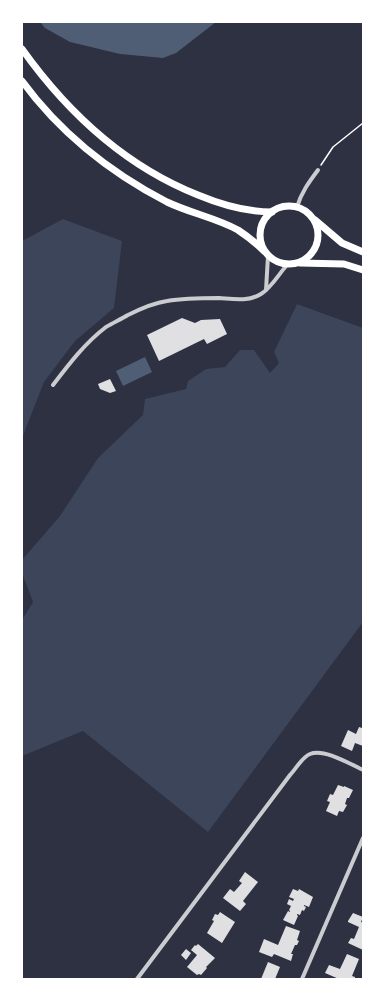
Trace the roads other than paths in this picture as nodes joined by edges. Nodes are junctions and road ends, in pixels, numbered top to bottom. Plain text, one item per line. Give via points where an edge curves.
1 (22, 49) edge
2 (22, 81) edge
3 (318, 170) road end
4 (298, 207) junction
5 (272, 212) junction
6 (314, 219) junction
7 (363, 252) edge
8 (266, 253) junction
9 (300, 263) junction
10 (287, 265) junction
11 (363, 270) edge
12 (266, 290) junction
13 (53, 385) dead end
14 (363, 770) edge
15 (363, 838) edge
16 (137, 979) edge
17 (302, 979) edge

1 - 5 main road via 66,104 120,152 173,184 211,200 242,210
2 - 8 main road via 45,111 100,160 168,202 238,230
3 - 4 street via 307,185
4 - 5 main road via 286,206
4 - 6 main road
5 - 8 main road via 266,216 260,230 261,244
6 - 7 main road via 342,242
6 - 9 main road via 318,231 318,244 311,255
8 - 10 main road via 274,261
8 - 12 street
9 - 10 main road
9 - 11 main road via 344,264
10 - 12 street
12 - 13 street via 242,300 193,298 143,307 108,326 94,338
14 - 16 street via 329,754 309,754 290,775
15 - 17 street

